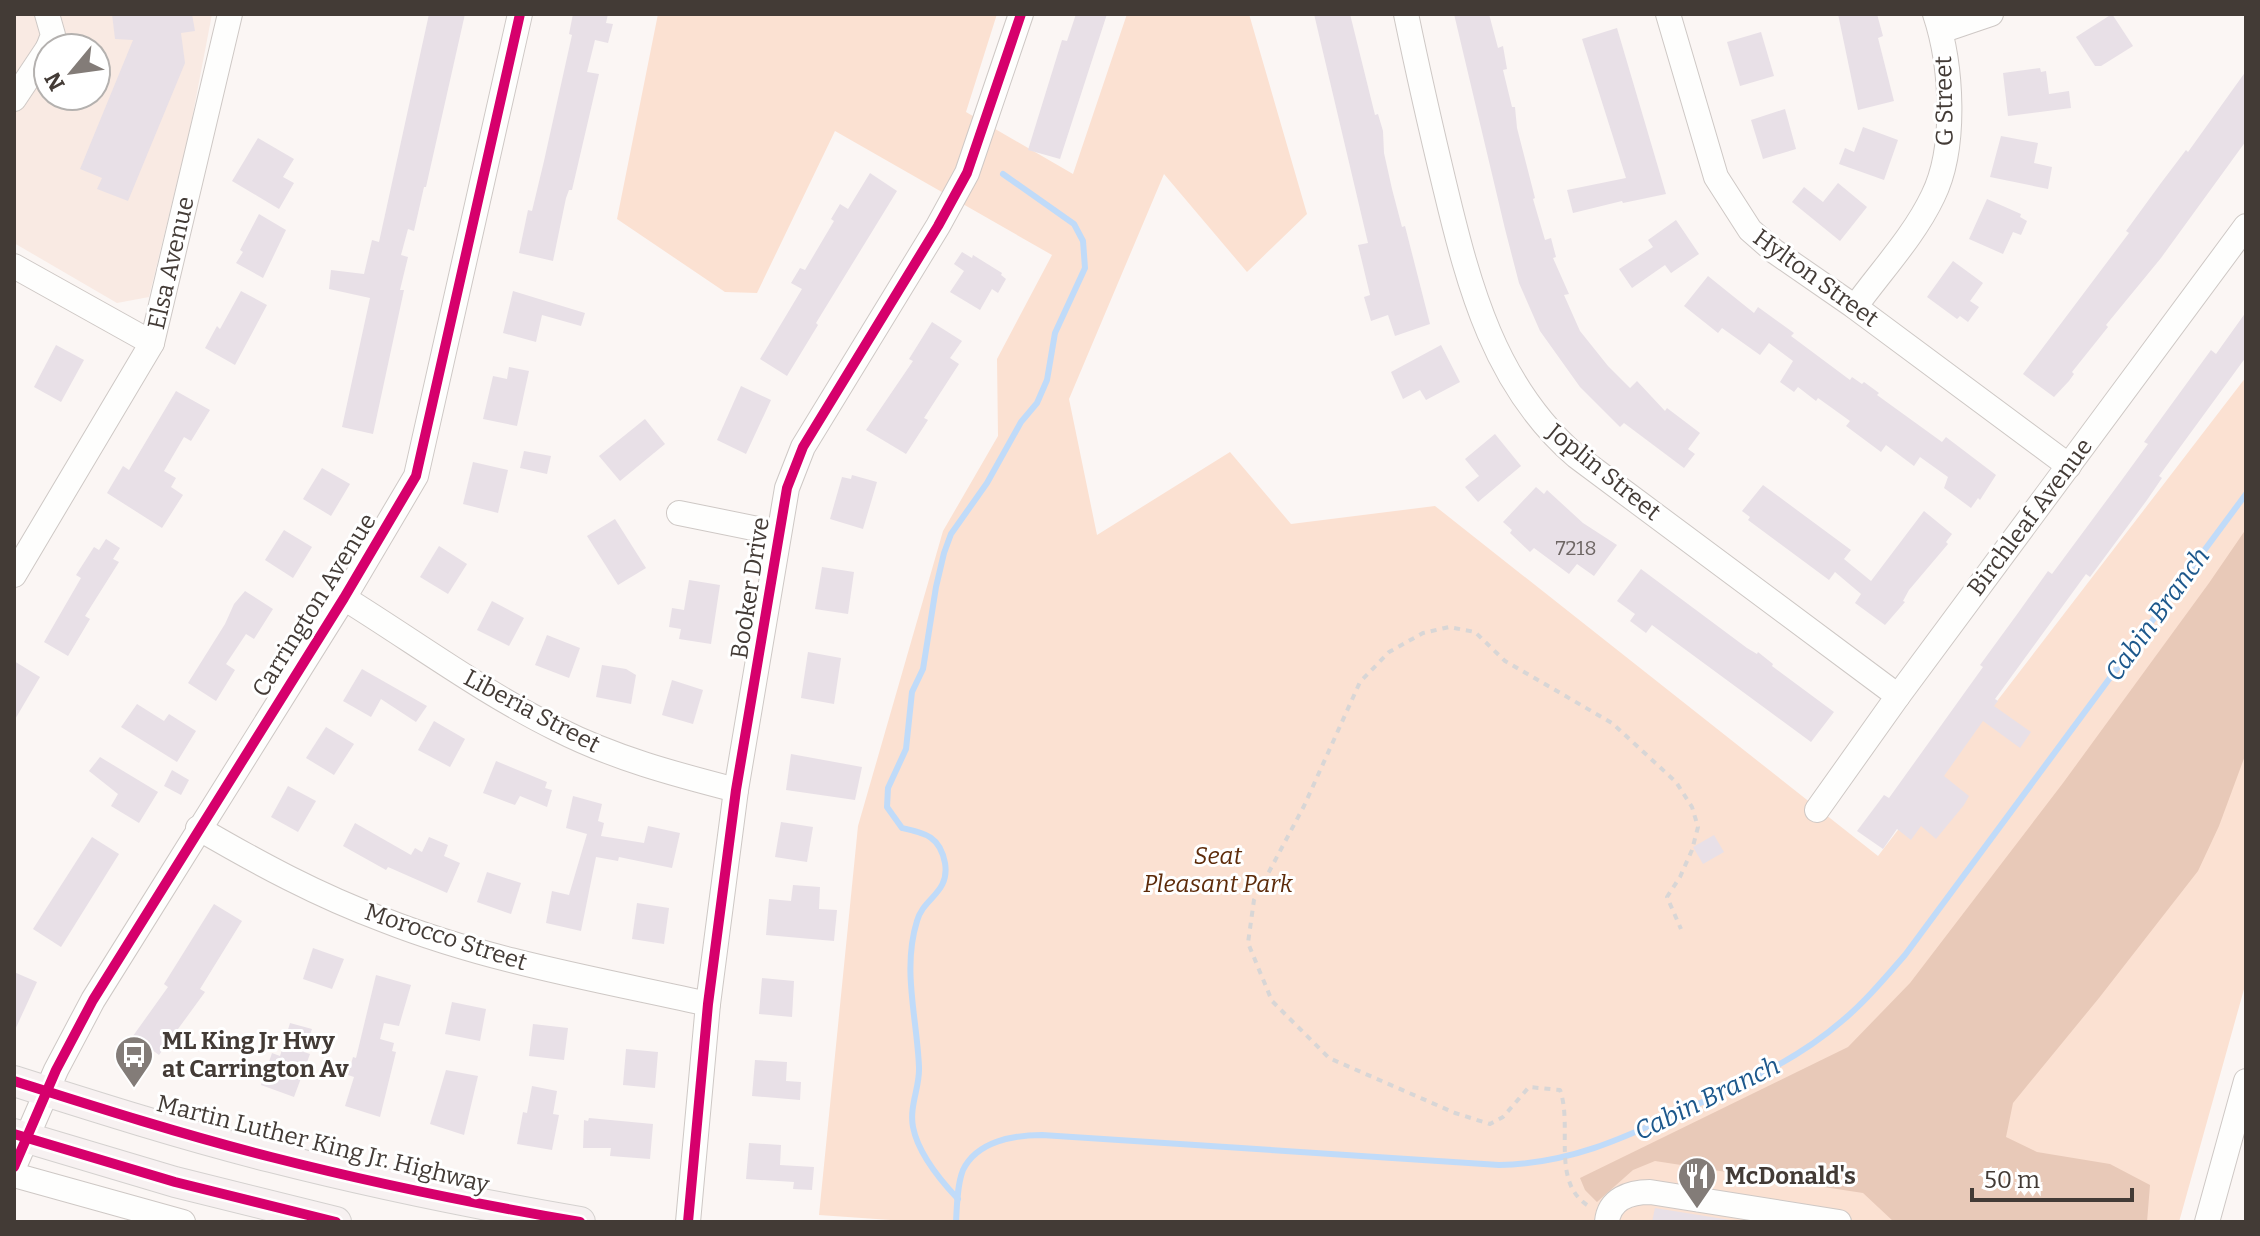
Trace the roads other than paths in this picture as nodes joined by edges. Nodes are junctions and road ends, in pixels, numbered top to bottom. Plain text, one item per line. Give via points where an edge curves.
1 (230, 14) edge
2 (520, 14) edge
3 (1021, 14) edge
4 (1406, 14) edge
5 (1668, 14) edge
6 (1991, 14) edge
7 (1938, 22) edge
8 (32, 72) edge
9 (14, 99) edge
10 (2246, 226) edge
11 (14, 266) edge
12 (1855, 307) junction
13 (152, 343) junction
14 (2069, 466) junction
15 (679, 513) dead end
16 (778, 533) junction
17 (14, 575) edge
18 (344, 598) junction
19 (1898, 696) junction
20 (736, 790) junction
21 (1817, 810) dead end
22 (198, 828) junction
23 (708, 1004) junction
24 (14, 1081) edge
25 (2246, 1081) edge
26 (47, 1091) junction
27 (20, 1136) edge
28 (14, 1167) edge
29 (14, 1175) edge
30 (183, 1222) edge
31 (336, 1222) edge
32 (580, 1222) edge
33 (688, 1222) edge
34 (1607, 1222) edge
35 (1839, 1222) edge
36 (2207, 1222) edge

1 - 13 street, Elsa Avenue
2 - 18 street, Carrington Avenue via 416,476
3 - 16 street, Booker Drive via 967,173 803,447
4 - 19 street, Joplin Street via 1476,302 1507,372 1534,413 1576,456
5 - 12 street, Hylton Street via 1716,177 1734,209 1757,238
6 - 7 street
7 - 12 street, G Street via 1949,101 1940,178 1927,208
8 - 9 street
10 - 14 street, Birchleaf Avenue
11 - 13 street
12 - 14 street, Hylton Street
13 - 17 street, Elsa Avenue
14 - 19 street, Birchleaf Avenue
15 - 16 street, Booker Drive
16 - 20 street, Booker Drive
18 - 20 street, Liberia Street via 476,685 557,730 625,759
18 - 22 street, Carrington Avenue
19 - 21 street, Birchleaf Avenue
20 - 23 street, Booker Drive
22 - 23 street, Morocco Street via 306,887 385,921 514,961
22 - 26 street, Carrington Avenue via 93,1000
23 - 33 street, Booker Drive
24 - 26 main road, Martin Luther King Jr. Highway
25 - 36 street
26 - 27 street, Carrington Avenue
26 - 32 main road, Martin Luther King Jr. Highway via 270,1157
27 - 28 street, Carrington Avenue
27 - 31 main road
29 - 30 street
34 - 35 street via 1619,1200 1633,1192 1650,1192

